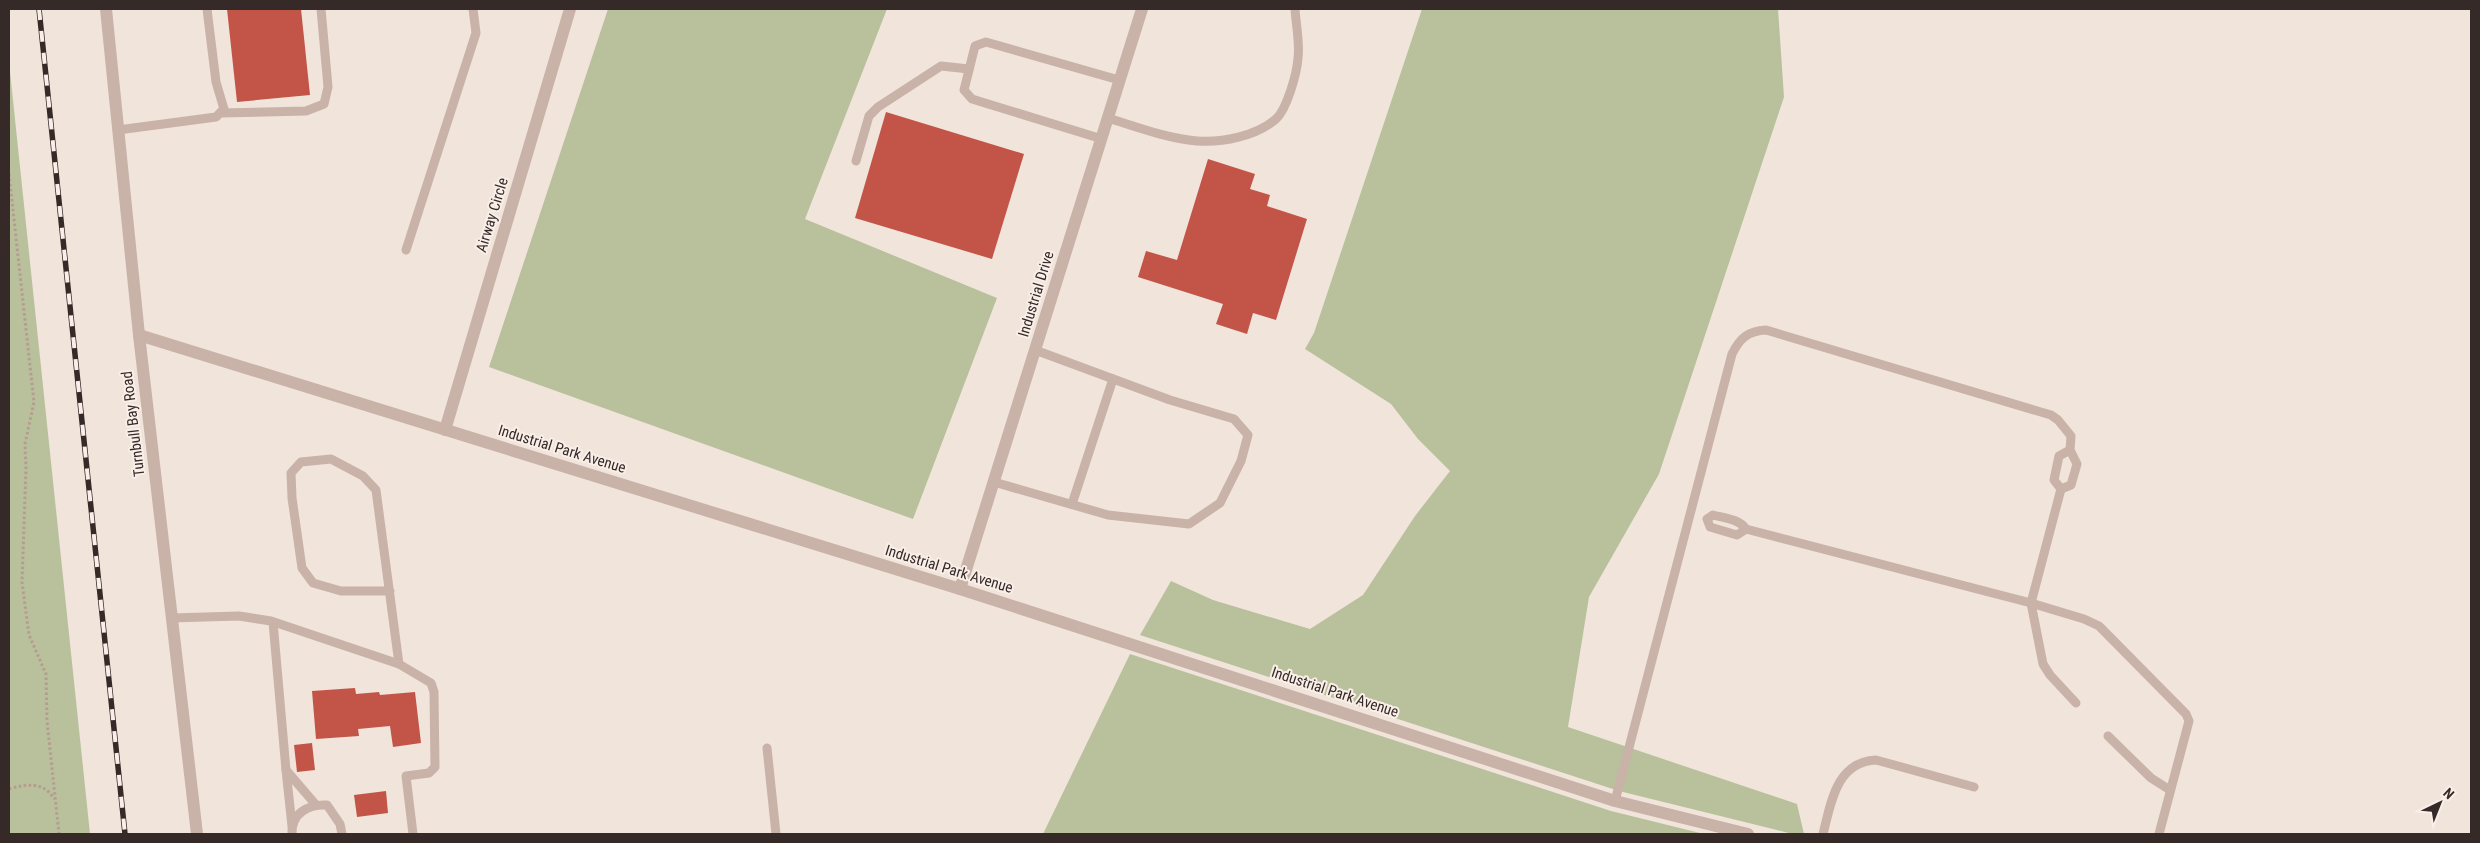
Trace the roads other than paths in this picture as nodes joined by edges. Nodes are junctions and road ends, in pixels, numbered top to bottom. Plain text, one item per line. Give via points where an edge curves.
1 (106, 9) edge
2 (206, 9) edge
3 (321, 9) edge
4 (472, 9) edge
5 (570, 9) edge
6 (1142, 9) edge
7 (1295, 9) edge
8 (969, 69) junction
9 (1119, 80) junction
10 (220, 114) junction
11 (1108, 118) junction
12 (118, 130) junction
13 (1102, 139) junction
14 (856, 161) dead end
15 (406, 250) dead end
16 (139, 335) junction
17 (1035, 350) junction
18 (1113, 379) junction
19 (445, 430) junction
20 (2070, 450) junction
21 (994, 482) junction
22 (2061, 489) junction
23 (1072, 504) junction
24 (1690, 515) junction
25 (960, 589) junction
26 (390, 591) junction
27 (2031, 602) junction
28 (172, 618) junction
29 (273, 622) junction
30 (399, 664) junction
31 (2076, 703) dead end
32 (2108, 736) dead end
33 (767, 748) dead end
34 (286, 770) junction
35 (1974, 787) dead end
36 (2170, 790) junction
37 (1615, 801) junction
38 (316, 804) junction
39 (292, 830) edge
40 (197, 834) edge
41 (342, 834) edge
42 (413, 834) edge
43 (776, 834) edge
44 (1748, 834) edge
45 (1823, 834) edge
46 (2159, 834) edge

1 - 12 street, Turnbull Bay Road
2 - 10 lane via 216,82 224,110
3 - 10 lane via 328,87 324,104 306,111
4 - 15 lane via 476,33
5 - 19 street, Airway Circle
6 - 9 street, Industrial Drive
7 - 11 lane via 1299,57 1294,81 1278,118 1258,131 1231,138 1197,141
8 - 9 lane via 975,46 986,42
8 - 13 lane via 964,90 972,99
8 - 14 lane via 942,66 878,107 869,116
9 - 11 street, Industrial Drive
10 - 12 lane
11 - 13 street, Industrial Drive
12 - 16 street, Turnbull Bay Road
13 - 17 street, Industrial Drive
16 - 19 street, Industrial Park Avenue
16 - 28 street, Turnbull Bay Road
17 - 18 lane
17 - 21 street, Industrial Drive
18 - 23 lane
18 - 23 lane via 1234,419 1248,435 1241,461 1220,503 1189,524 1108,515
19 - 25 street, Industrial Park Avenue
20 - 22 lane via 2060,456 2054,480
20 - 22 lane via 2077,464 2071,486
20 - 24 lane via 2071,436 2051,414 1766,330 1754,330 1744,336 1732,354
21 - 23 lane
21 - 25 street, Industrial Drive
22 - 27 lane
24 - 27 lane via 1707,519 1713,515 1741,522 1746,529
24 - 37 lane
25 - 37 street, Industrial Park Avenue
26 - 26 lane via 376,490 363,476 331,459 302,462 291,472 302,568 313,583 341,591
26 - 30 lane
27 - 31 lane via 2043,664
27 - 36 lane via 2093,622 2186,714 2189,721
28 - 29 lane via 239,616
28 - 40 street, Turnbull Bay Road
29 - 30 lane
29 - 34 lane
30 - 42 lane via 431,683 434,692 435,767 429,773 406,776
32 - 36 lane via 2151,778
33 - 43 lane
34 - 38 lane
34 - 39 lane
35 - 45 lane via 1876,760 1865,761 1847,772 1834,790
36 - 46 lane
37 - 44 street, Industrial Park Avenue
38 - 39 lane via 302,810
38 - 41 lane via 327,805 340,824

